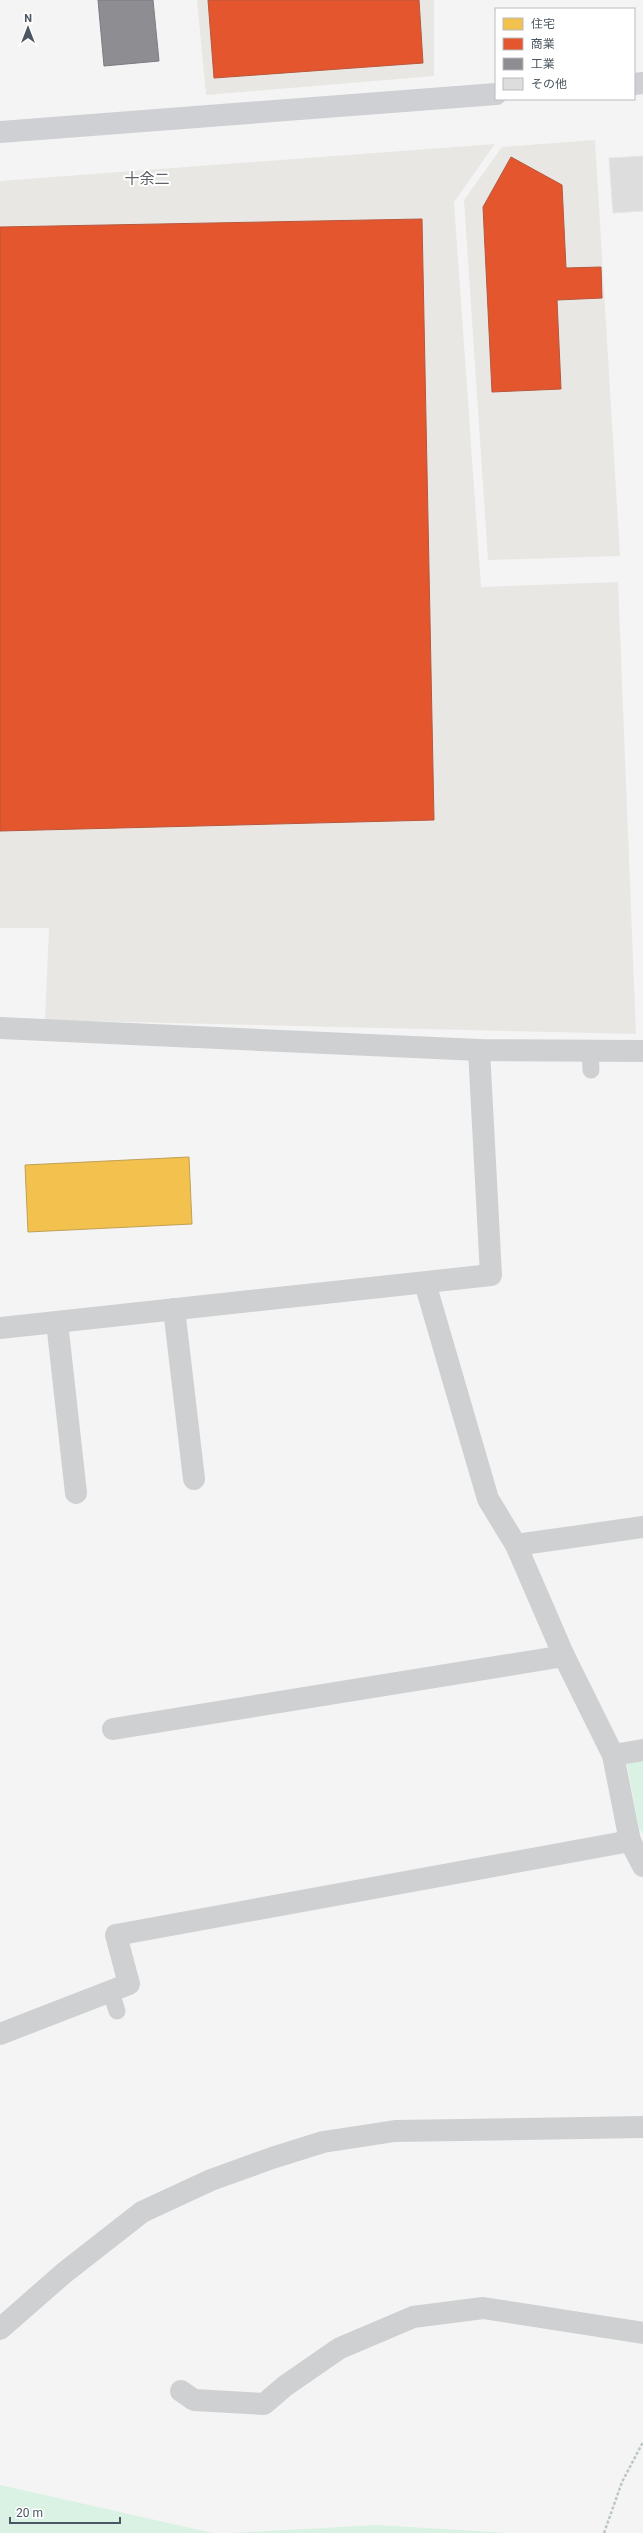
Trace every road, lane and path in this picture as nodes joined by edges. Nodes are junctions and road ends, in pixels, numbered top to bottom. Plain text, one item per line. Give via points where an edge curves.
1 (495, 94) edge
2 (0, 132) edge
3 (0, 1028) edge
4 (479, 1050) junction
5 (643, 1051) edge
6 (425, 1282) junction
7 (174, 1309) junction
8 (57, 1322) junction
9 (0, 1328) edge
10 (194, 1479) dead end
11 (76, 1493) dead end
12 (643, 1527) edge
13 (516, 1545) junction
14 (564, 1656) junction
15 (113, 1729) dead end
16 (643, 1750) edge
17 (613, 1755) junction
18 (630, 1841) junction
19 (643, 1866) edge
20 (0, 2034) edge
21 (643, 2127) edge
22 (0, 2329) edge
23 (643, 2333) edge
24 (181, 2391) dead end
25 (643, 2442) edge
26 (604, 2533) edge

1 - 2 street
3 - 4 street
4 - 5 street via 590,1061
4 - 6 street via 491,1275
6 - 7 street
6 - 13 street via 488,1499
7 - 8 street
7 - 10 street
8 - 9 street
8 - 11 street
12 - 13 street
13 - 14 street
14 - 15 street
14 - 17 street
16 - 17 street
17 - 18 street
18 - 19 street
18 - 20 street via 116,1935 130,1984 114,2001
21 - 22 street via 395,2131 323,2142 294,2151 211,2180 142,2212 64,2273
23 - 24 street via 483,2308 412,2317 340,2348 264,2404 194,2400
25 - 26 path via 622,2482

